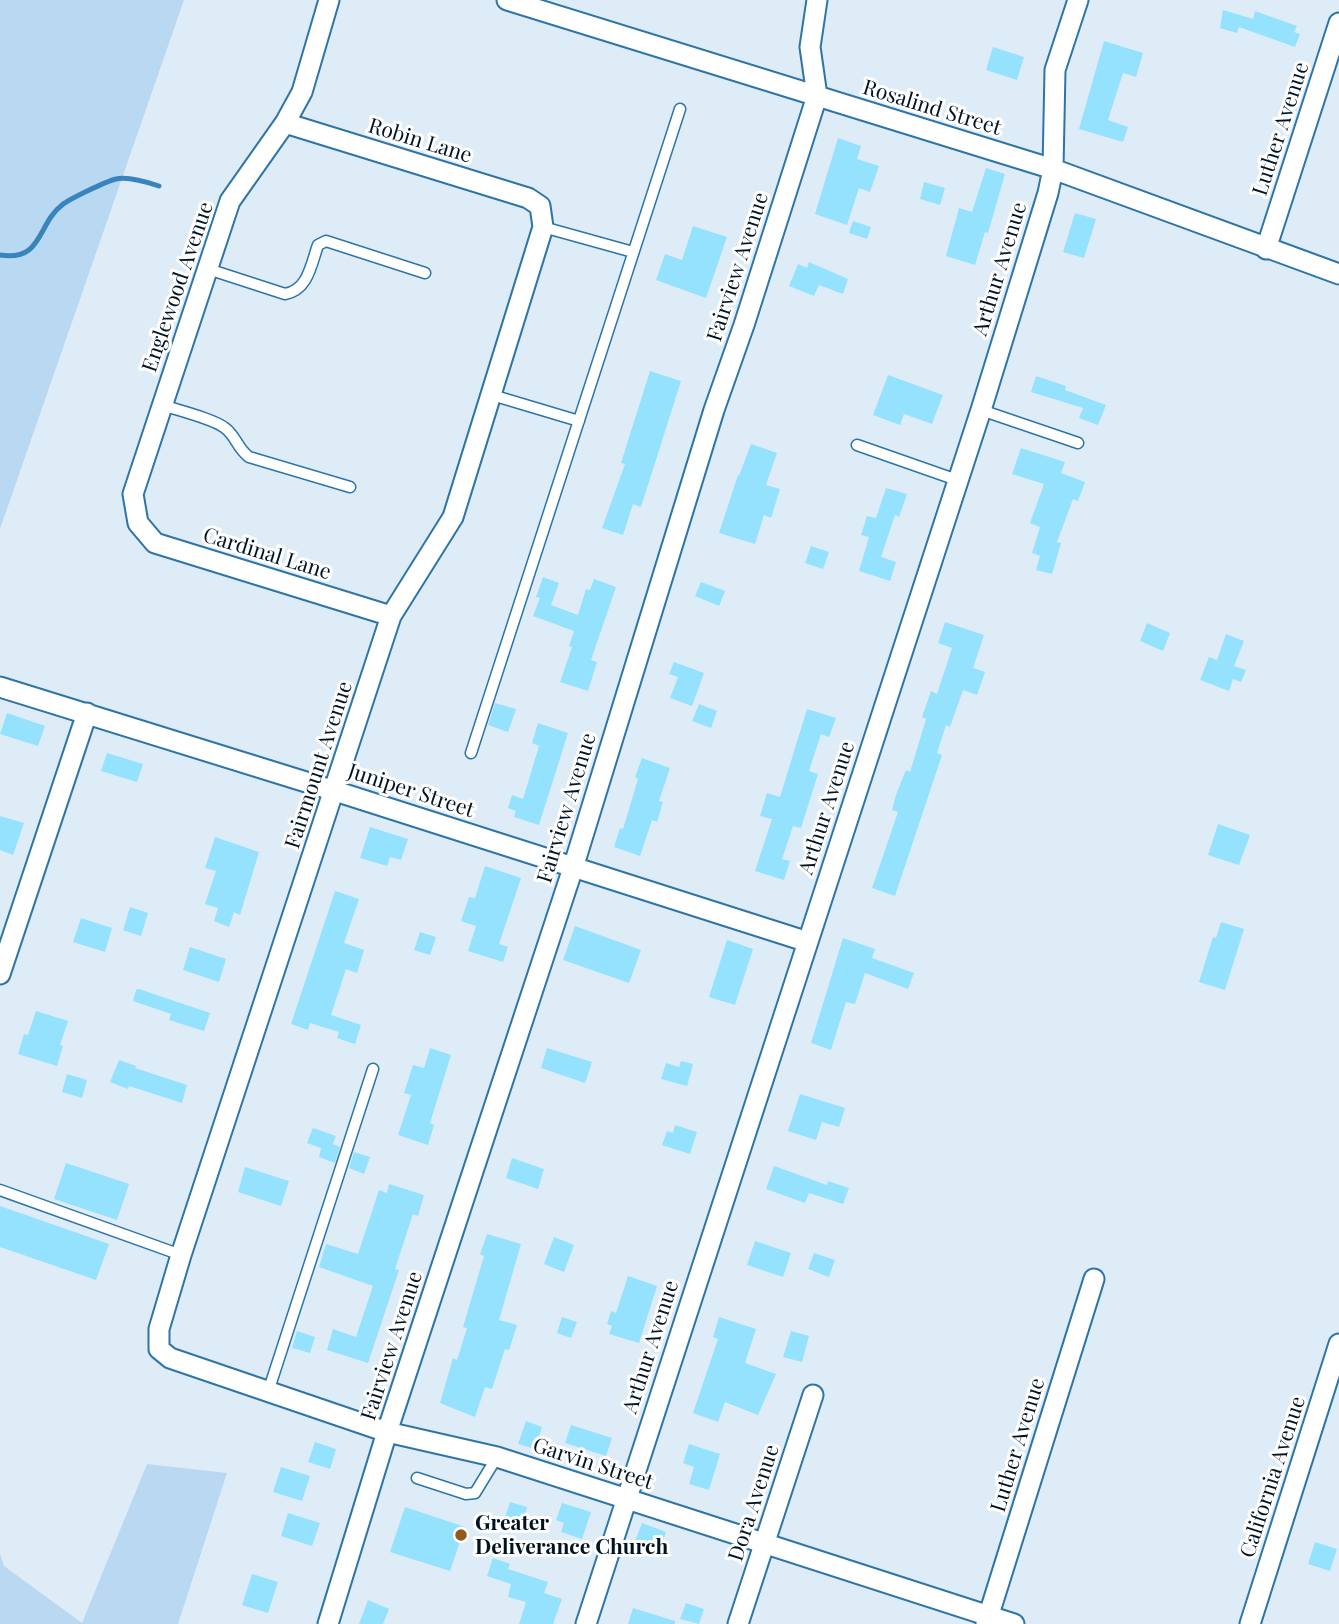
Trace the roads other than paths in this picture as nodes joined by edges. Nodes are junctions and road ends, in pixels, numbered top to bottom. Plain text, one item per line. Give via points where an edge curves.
1 (329, 0) edge
2 (507, 0) edge
3 (817, 0) edge
4 (1078, 0) edge
5 (1339, 23) edge
6 (817, 96) junction
7 (680, 109) dead end
8 (285, 122) junction
9 (1053, 169) junction
10 (540, 206) joint
11 (543, 227) junction
12 (1266, 249) junction
13 (634, 252) junction
14 (208, 269) junction
15 (425, 273) dead end
16 (1339, 274) edge
17 (492, 395) junction
18 (162, 405) junction
19 (981, 410) junction
20 (579, 421) junction
21 (1078, 443) dead end
22 (856, 445) dead end
23 (957, 480) junction
24 (350, 487) dead end
25 (138, 523) joint
26 (391, 616) junction
27 (0, 687) edge
28 (88, 713) junction
29 (471, 753) dead end
30 (335, 791) junction
31 (573, 868) junction
32 (807, 942) junction
33 (0, 974) edge
34 (373, 1069) dead end
35 (0, 1190) edge
36 (181, 1255) junction
37 (1094, 1279) dead end
38 (1339, 1344) edge
39 (159, 1349) joint
40 (268, 1392) junction
41 (813, 1395) dead end
42 (387, 1432) junction
43 (497, 1457) junction
44 (417, 1478) dead end
45 (626, 1498) junction
46 (765, 1544) junction
47 (987, 1620) edge
48 (328, 1624) edge
49 (586, 1624) edge
50 (738, 1624) edge
51 (1014, 1624) edge
52 (1250, 1624) edge

1 - 8 street, Englewood Avenue via 302,92
2 - 6 street, Rosalind Street
3 - 6 street, Fairview Avenue via 810,47
4 - 9 street, Arthur Avenue via 1055,70
5 - 12 street, Luther Avenue
6 - 9 street, Rosalind Street
6 - 31 street, Fairview Avenue via 714,410
7 - 13 lane
8 - 10 street, Robin Lane via 528,198
8 - 14 street, Englewood Avenue via 230,201
9 - 12 street, Rosalind Street
9 - 19 street, Arthur Avenue
10 - 11 street, Fairmount Avenue
11 - 13 lane
11 - 17 street, Fairmount Avenue
12 - 16 street, Rosalind Street
13 - 20 lane
14 - 15 lane via 285,294 295,292 303,285 318,245 326,241
14 - 18 street, Englewood Avenue
17 - 20 lane
17 - 26 street, Fairmount Avenue via 453,517
18 - 24 lane via 224,426 249,457
18 - 25 street, Englewood Avenue via 133,494
19 - 21 lane
19 - 23 street, Arthur Avenue
20 - 29 lane
22 - 23 lane
23 - 32 street, Arthur Avenue
25 - 26 street, Cardinal Lane via 156,543
26 - 30 street, Fairmount Avenue
27 - 28 street, Juniper Street
28 - 30 street, Juniper Street
28 - 33 street
30 - 31 street, Juniper Street
30 - 36 street, Fairmount Avenue
31 - 32 street, Juniper Street
31 - 42 street, Fairview Avenue
32 - 45 street, Arthur Avenue
34 - 40 lane
35 - 36 lane
36 - 39 street, Fairmount Avenue via 159,1329
37 - 47 street, Luther Avenue
38 - 52 street, California Avenue
39 - 40 street, Garvin Street via 170,1358
40 - 42 street, Garvin Street
41 - 46 street, Dora Avenue
42 - 43 street, Garvin Street
42 - 48 street, Fairview Avenue
43 - 44 lane via 475,1493
43 - 45 street, Garvin Street
45 - 46 street, Garvin Street
45 - 49 street, Arthur Avenue
46 - 47 street, Garvin Street
46 - 50 street, Dora Avenue
47 - 51 street, Garvin Street

